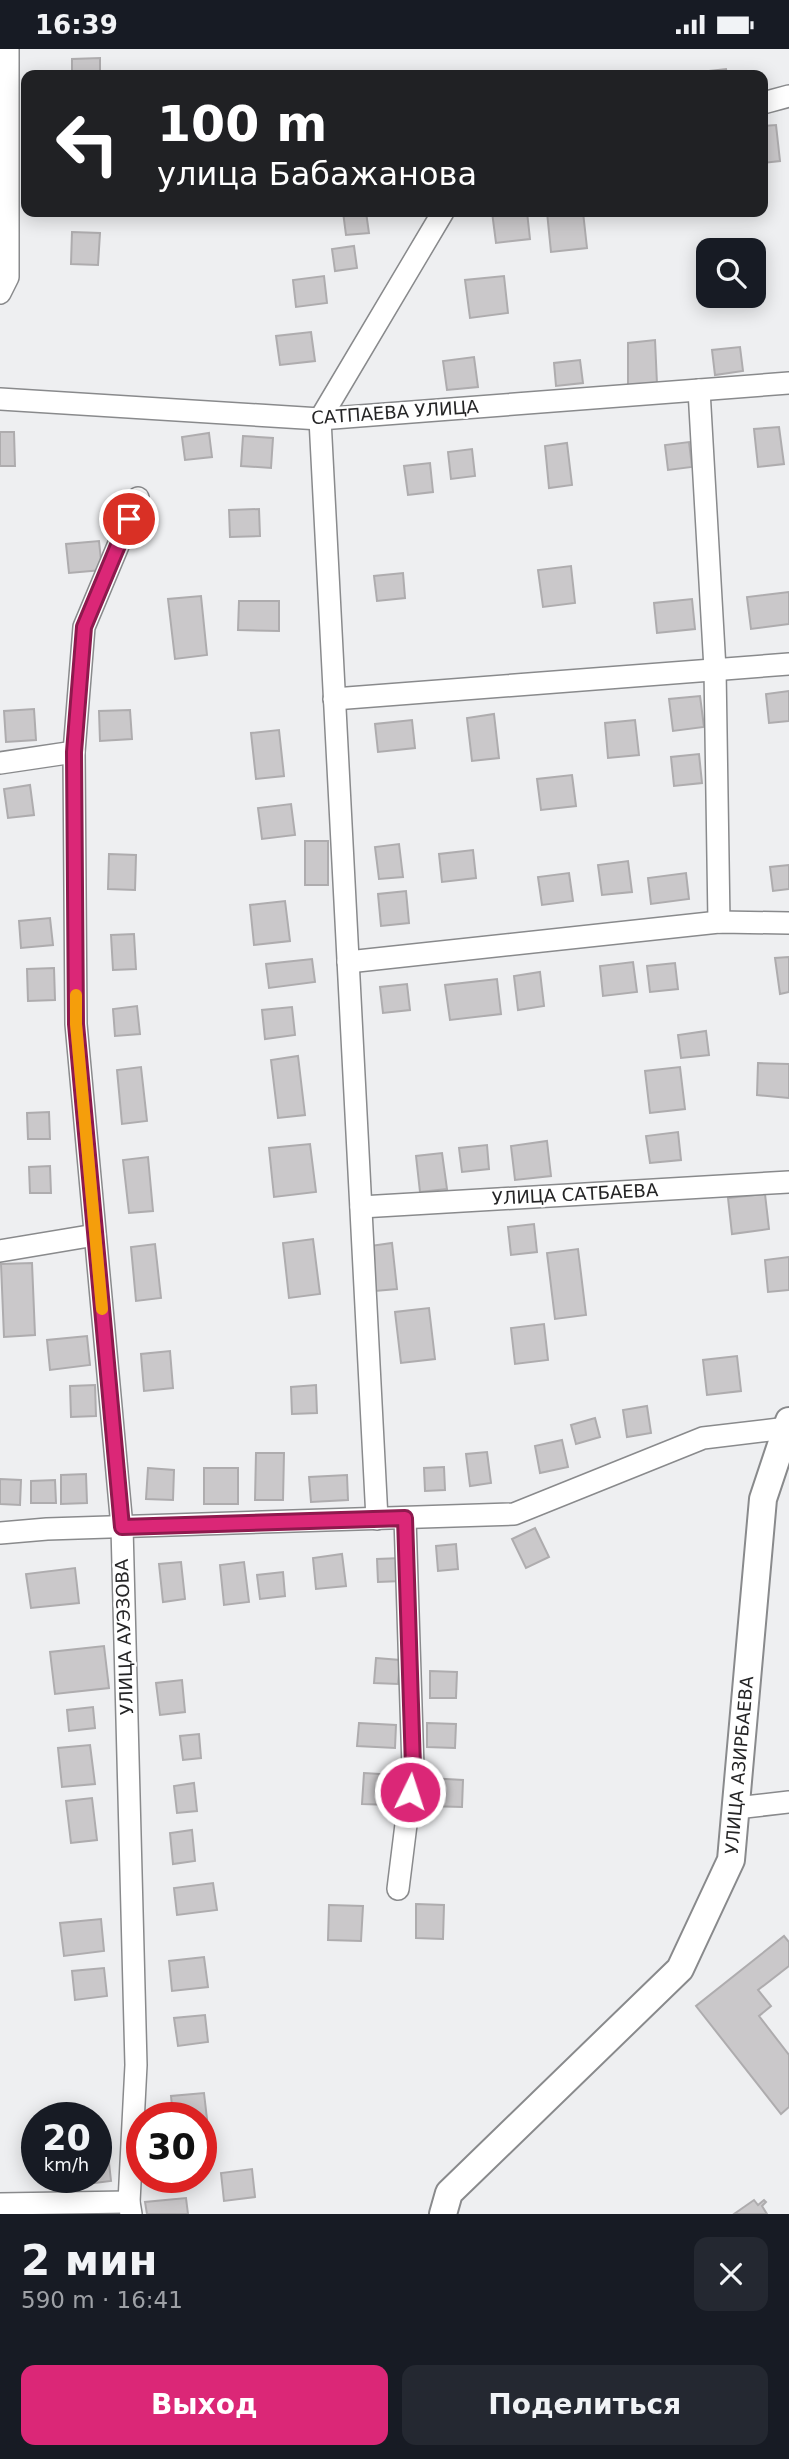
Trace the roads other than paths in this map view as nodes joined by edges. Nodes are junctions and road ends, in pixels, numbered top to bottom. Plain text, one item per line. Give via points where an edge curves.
1 (8, 49) edge
2 (789, 96) edge
3 (768, 102) edge
4 (440, 217) edge
5 (0, 293) edge
6 (789, 383) edge
7 (699, 390) junction
8 (0, 399) edge
9 (320, 419) junction
10 (138, 498) dead end
11 (789, 664) edge
12 (715, 669) junction
13 (334, 699) junction
14 (74, 752) junction
15 (0, 763) edge
16 (719, 922) junction
17 (789, 923) edge
18 (348, 962) junction
19 (789, 1182) edge
20 (361, 1207) junction
21 (95, 1235) junction
22 (0, 1251) edge
23 (788, 1424) edge
24 (377, 1518) junction
25 (405, 1518) junction
26 (122, 1527) junction
27 (0, 1532) edge
28 (789, 1802) edge
29 (736, 1808) junction
30 (398, 1889) dead end
31 (0, 2204) edge
32 (130, 2208) edge
33 (443, 2214) edge

1 - 5 street via 8,277
2 - 3 street
4 - 9 street
6 - 7 street, САТПАЕВА УЛИЦА
7 - 9 street, САТПАЕВА УЛИЦА
7 - 12 street
8 - 9 street, САТПАЕВА УЛИЦА
9 - 13 street
10 - 14 street, УЛИЦА АУЭЗОВА via 84,627
11 - 12 street
12 - 13 street
12 - 16 street
13 - 18 street
14 - 15 street
14 - 21 street, УЛИЦА АУЭЗОВА via 76,1024
16 - 17 street
16 - 18 street
18 - 20 street
19 - 20 street, УЛИЦА САТБАЕВА
20 - 24 street
21 - 22 street
21 - 26 street, УЛИЦА АУЭЗОВА
23 - 25 street via 703,1438 514,1514
23 - 29 main road, УЛИЦА АЗИРБАЕВА via 763,1499
24 - 25 street
24 - 26 street
25 - 30 street via 413,1767
26 - 27 street
26 - 32 street, УЛИЦА АУЭЗОВА via 136,2065
28 - 29 street
29 - 33 main road, УЛИЦА АЗИРБАЕВА via 731,1860 680,1969 449,2193
31 - 32 street

